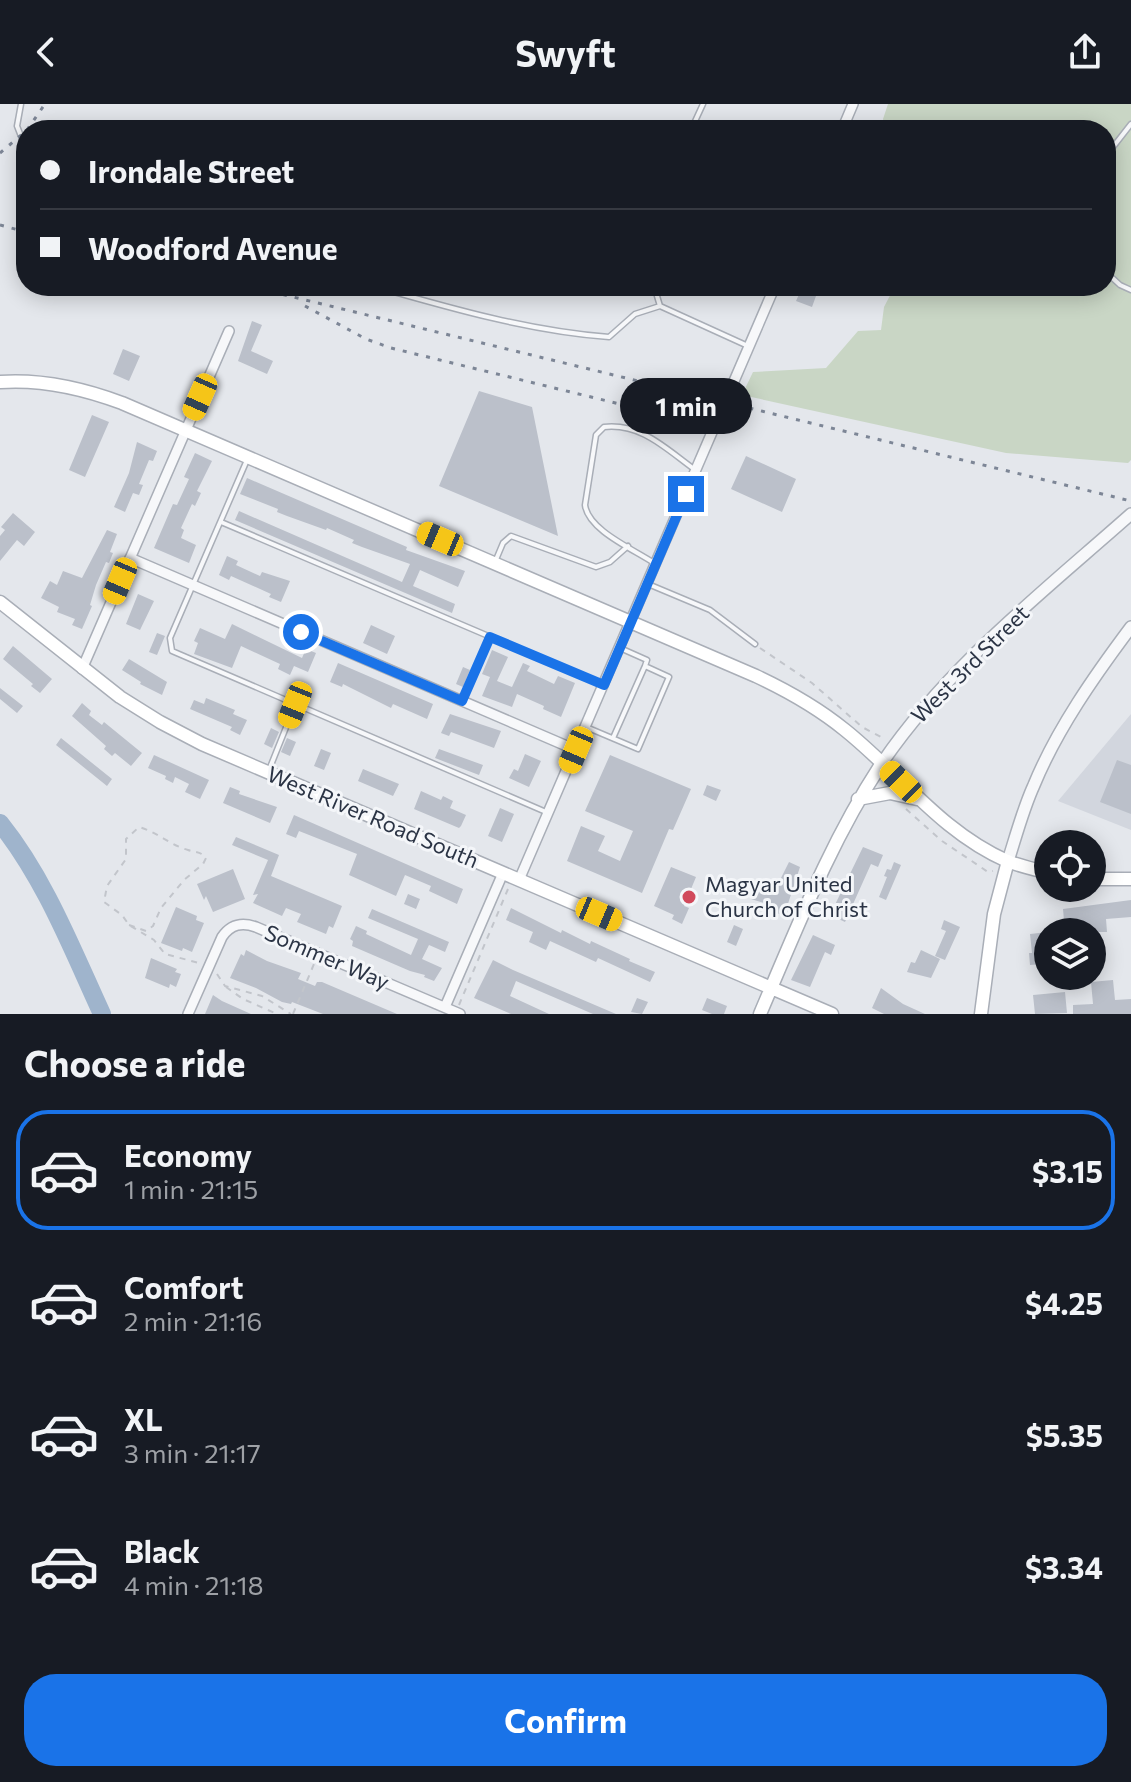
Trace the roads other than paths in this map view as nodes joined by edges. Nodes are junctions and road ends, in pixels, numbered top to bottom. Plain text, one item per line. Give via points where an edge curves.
1 (1131, 124) edge
2 (1116, 143) edge
3 (407, 296) edge
4 (657, 296) edge
5 (770, 296) edge
6 (660, 306) junction
7 (229, 331) dead end
8 (748, 346) junction
9 (0, 382) edge
10 (185, 430) junction
11 (248, 457) junction
12 (696, 471) junction
13 (1131, 514) edge
14 (221, 522) junction
15 (628, 546) junction
16 (130, 558) junction
17 (494, 563) junction
18 (656, 564) junction
19 (648, 584) junction
20 (194, 586) junction
21 (0, 602) edge
22 (631, 622) junction
23 (1131, 627) edge
24 (490, 637) junction
25 (755, 644) road end
26 (620, 648) junction
27 (645, 666) junction
28 (82, 669) junction
29 (604, 685) junction
30 (462, 701) junction
31 (295, 705) junction
32 (586, 727) junction
33 (613, 738) junction
34 (576, 750) junction
35 (882, 763) junction
36 (268, 772) junction
37 (858, 799) junction
38 (920, 800) junction
39 (548, 813) junction
40 (1006, 867) junction
41 (1034, 871) edge
42 (511, 876) junction
43 (1106, 879) edge
44 (1131, 879) edge
45 (771, 988) junction
46 (445, 1007) junction
47 (458, 1013) edge
48 (188, 1014) edge
49 (760, 1014) edge
50 (832, 1014) edge
51 (981, 1014) edge

1 - 2 lane
3 - 6 lane via 570,334 609,337 635,314
4 - 6 lane
5 - 8 street
6 - 8 lane
7 - 10 street
8 - 12 street
9 - 10 main road via 77,388
10 - 11 main road
10 - 16 street
11 - 14 lane
11 - 17 main road
12 - 15 lane via 632,428 600,428 586,514
12 - 18 street
13 - 35 street, West 3rd Street via 945,682
14 - 20 lane
14 - 24 lane
15 - 17 lane via 596,567 511,536
15 - 18 lane
16 - 20 street
16 - 28 street
17 - 22 main road
18 - 19 street
19 - 22 street
19 - 25 lane via 710,610
20 - 30 street
20 - 31 lane via 170,638 172,651
21 - 28 main road, West River Road South
22 - 26 street
22 - 35 main road via 788,691 846,730
23 - 40 street via 1091,684 1034,784
24 - 29 lane
24 - 30 lane
26 - 27 lane via 647,660
26 - 29 street
27 - 33 lane
27 - 33 lane via 669,677 638,749
28 - 36 main road, West River Road South via 160,722
29 - 32 street
30 - 34 street
31 - 36 lane
31 - 39 lane
32 - 33 lane
32 - 34 street
34 - 39 street
35 - 37 main road, West 3rd Street
35 - 38 main road
36 - 42 main road, West River Road South
37 - 38 main road via 890,793
37 - 45 main road, West 3rd Street
38 - 40 main road
39 - 42 street
40 - 41 main road
40 - 51 main road
42 - 45 main road, West River Road South
42 - 46 street
43 - 44 main road
45 - 49 main road, West 3rd Street
45 - 50 main road, West River Road South
46 - 47 street, Sommer Way
46 - 48 street, Sommer Way via 256,927 237,924 222,937

